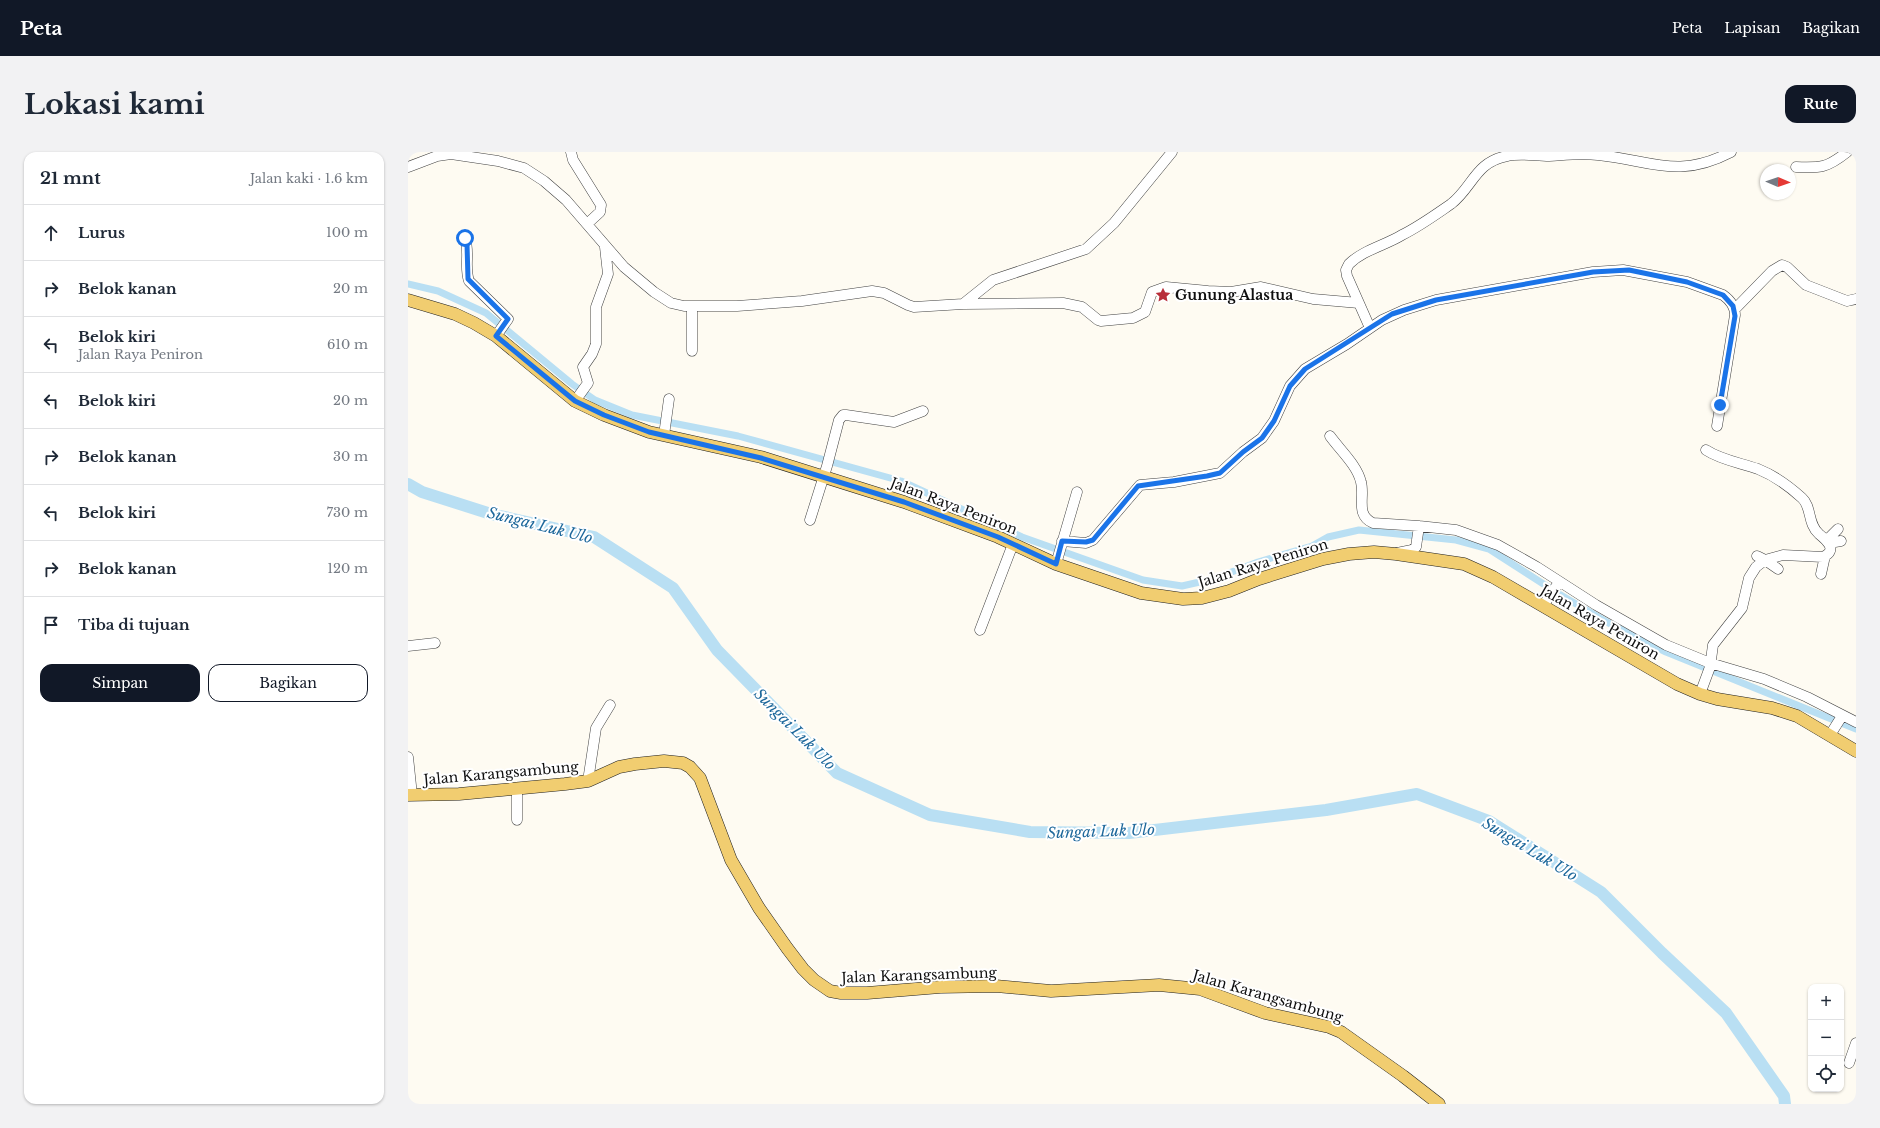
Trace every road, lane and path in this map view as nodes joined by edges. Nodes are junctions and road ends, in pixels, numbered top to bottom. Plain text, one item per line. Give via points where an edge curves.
1 (571, 152) edge
2 (1172, 152) edge
3 (1731, 152) edge
4 (1847, 152) edge
5 (408, 167) edge
6 (1796, 167) dead end
7 (587, 224) junction
8 (465, 238) dead end
9 (605, 247) junction
10 (1856, 299) edge
11 (408, 300) edge
12 (1359, 303) junction
13 (963, 304) junction
14 (692, 306) junction
15 (1735, 309) junction
16 (1370, 328) junction
17 (501, 329) junction
18 (692, 351) dead end
19 (581, 392) junction
20 (669, 399) dead end
21 (923, 411) dead end
22 (1717, 426) dead end
23 (665, 427) junction
24 (1330, 436) dead end
25 (1706, 450) dead end
26 (825, 471) junction
27 (1077, 492) dead end
28 (810, 520) dead end
29 (1418, 528) junction
30 (1838, 529) dead end
31 (1841, 541) dead end
32 (1828, 542) junction
33 (1013, 544) junction
34 (1059, 550) junction
35 (1396, 554) junction
36 (1825, 556) junction
37 (1761, 558) junction
38 (1778, 569) dead end
39 (1821, 574) dead end
40 (1558, 584) junction
41 (1546, 603) junction
42 (980, 630) dead end
43 (435, 643) dead end
44 (408, 646) edge
45 (1710, 665) junction
46 (1700, 694) junction
47 (610, 705) dead end
48 (1841, 717) junction
49 (1856, 722) edge
50 (1831, 733) junction
51 (1856, 751) edge
52 (408, 757) edge
53 (588, 781) junction
54 (517, 790) junction
55 (410, 795) edge
56 (517, 820) dead end
57 (1856, 1043) edge
58 (1849, 1063) dead end
59 (1439, 1104) edge

1 - 7 street via 573,160 601,205 600,212
2 - 13 street via 1114,223 1088,247 993,280
3 - 12 street via 1714,160 1684,167 1661,167 1599,155 1514,155 1496,159 1484,165 1454,201 1430,219 1350,262 1347,273
4 - 6 street via 1831,164 1822,167
5 - 7 street via 437,156 451,154 524,168 566,200
7 - 9 street
8 - 17 street via 468,279 508,319
9 - 14 street via 654,292 671,302
9 - 19 street via 607,275 596,307 596,345 583,368
10 - 15 street via 1847,301 1806,285 1782,265 1772,270
11 - 17 main road, Jalan Raya Peniron
12 - 13 street via 1313,299 1261,287 1231,292 1166,287 1152,292 1145,312 1133,318 1101,321 1082,307 1063,303
12 - 16 street
13 - 14 street via 911,306 884,292 872,291 766,304
14 - 18 street
15 - 16 street via 1723,295 1687,282 1629,270 1593,272 1436,300 1392,314
15 - 22 street
16 - 34 street via 1305,369 1290,386 1274,421 1262,438 1223,471 1207,476 1140,485 1093,540
17 - 19 main road, Jalan Raya Peniron
19 - 23 main road, Jalan Raya Peniron via 604,415
20 - 23 street
21 - 26 street via 894,422 843,415 839,420
23 - 26 main road, Jalan Raya Peniron via 761,458
24 - 29 street via 1359,474 1363,489 1361,507 1364,518 1373,523
25 - 32 street via 1759,470 1793,491 1804,500 1813,528
26 - 28 street
26 - 33 main road, Jalan Raya Peniron
27 - 34 street
29 - 35 street via 1417,545 1412,550
29 - 40 street via 1456,530 1498,545
30 - 32 street
31 - 32 street
32 - 36 street via 1830,550
33 - 34 main road, Jalan Raya Peniron
33 - 42 street
34 - 35 main road, Jalan Raya Peniron via 1141,593 1184,599 1202,598 1229,591 1328,558 1374,552
35 - 41 main road, Jalan Raya Peniron via 1471,566
36 - 37 street via 1784,555
36 - 39 street
37 - 38 street
37 - 45 street via 1749,578 1742,608 1713,645
40 - 41 street
40 - 45 street via 1666,645
41 - 46 main road, Jalan Raya Peniron via 1677,684
43 - 44 street
45 - 46 street
45 - 48 street via 1764,679 1807,697
46 - 50 main road, Jalan Raya Peniron via 1772,708
47 - 53 street via 596,728
48 - 49 street
48 - 50 street
50 - 51 main road, Jalan Raya Peniron
52 - 55 street
53 - 54 main road, Jalan Karangsambung
53 - 59 main road, Jalan Karangsambung via 619,767 635,764 673,761 690,766 705,787 731,860 759,908 803,969 814,980 835,992 867,993 940,987 996,986 1051,990 1159,985 1200,989 1265,1013 1341,1032
54 - 55 main road, Jalan Karangsambung
54 - 56 street
57 - 58 street

